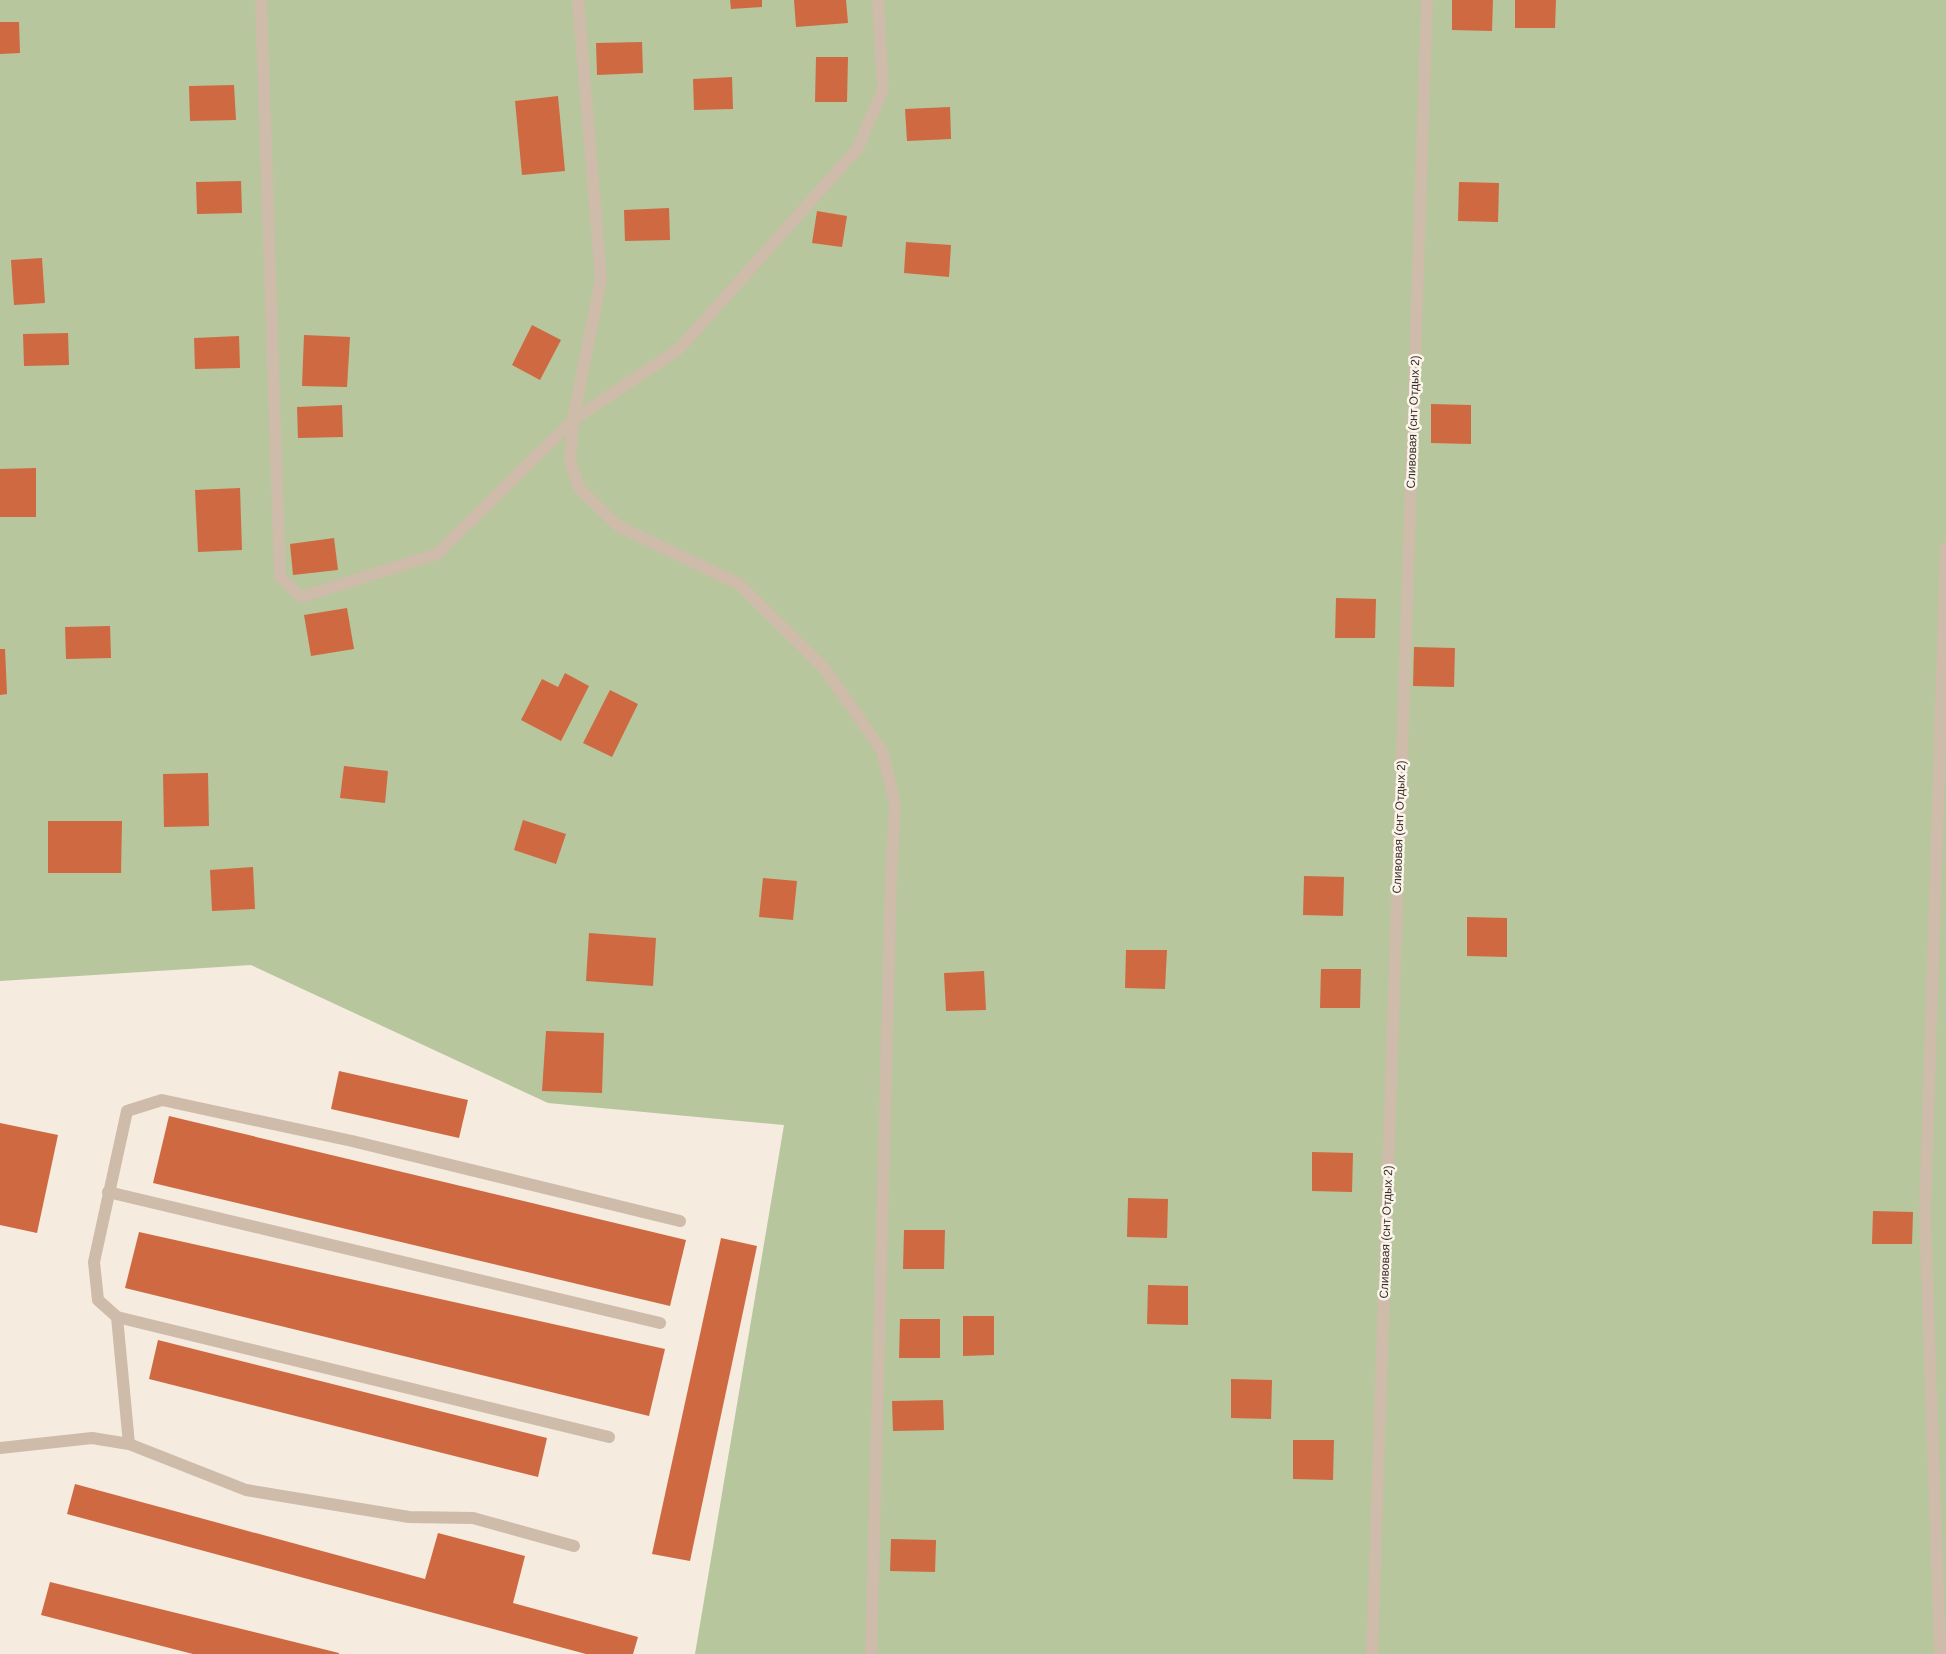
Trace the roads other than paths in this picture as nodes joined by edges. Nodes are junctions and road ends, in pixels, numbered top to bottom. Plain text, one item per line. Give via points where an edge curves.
1 (261, 0) edge
2 (578, 0) edge
3 (878, 0) edge
4 (1427, 0) edge
5 (573, 420) junction
6 (1946, 548) edge
7 (108, 1192) junction
8 (680, 1221) dead end
9 (117, 1317) junction
10 (660, 1323) dead end
11 (609, 1437) dead end
12 (129, 1444) junction
13 (0, 1448) edge
14 (574, 1546) dead end
15 (871, 1654) edge
16 (1372, 1654) edge
17 (1940, 1654) edge

1 - 5 lane via 280,577 301,597 437,554
2 - 5 lane via 601,279
3 - 5 lane via 883,89 858,148 679,349
4 - 16 lane, Сливовая (снт Отдых 2)
5 - 15 lane via 570,461 579,488 618,526 739,584 818,662 882,751 895,802
6 - 17 lane via 1925,1214
7 - 8 lane via 127,1111 162,1100 352,1141
7 - 9 lane via 94,1262 98,1300
7 - 10 lane
9 - 11 lane
9 - 12 lane
12 - 13 lane via 92,1438
12 - 14 lane via 246,1490 409,1517 473,1518

